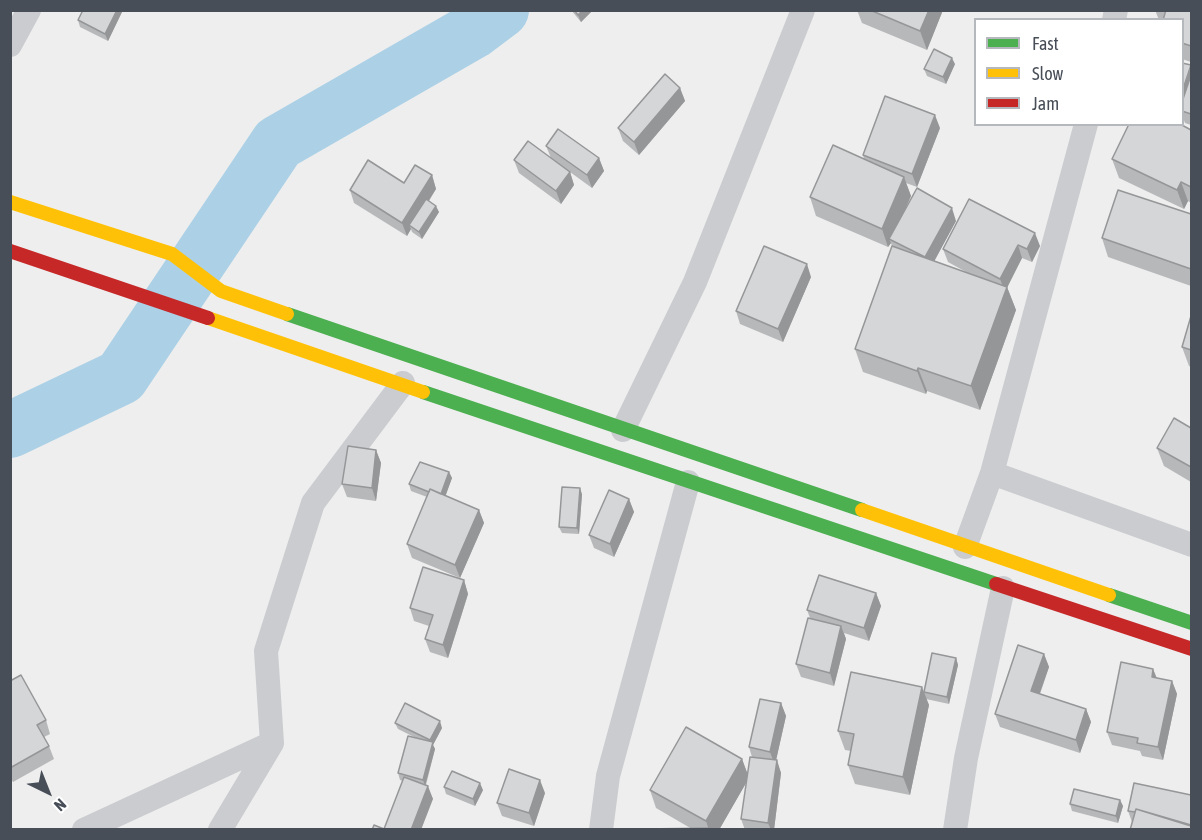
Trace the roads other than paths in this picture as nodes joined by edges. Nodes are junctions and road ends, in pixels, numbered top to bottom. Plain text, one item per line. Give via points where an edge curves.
1 (29, 10) edge
2 (803, 10) edge
3 (10, 45) edge
4 (1085, 126) edge
5 (10, 202) edge
6 (10, 251) edge
7 (403, 383) junction
8 (623, 429) junction
9 (993, 473) junction
10 (688, 482) junction
11 (1191, 545) edge
12 (965, 547) junction
13 (1003, 588) junction
14 (1191, 623) edge
15 (1191, 649) edge
16 (272, 743) junction
17 (84, 830) edge
18 (220, 830) edge
19 (600, 830) edge
20 (955, 830) edge

1 - 3 street
2 - 8 street via 695,282
4 - 9 street
5 - 8 main road via 172,254 221,291
6 - 7 main road
7 - 10 main road
7 - 16 street via 313,503 266,651
8 - 12 main road
9 - 11 street
9 - 12 street
10 - 13 main road
10 - 19 street via 608,776
12 - 14 main road
13 - 15 main road
13 - 20 street via 966,758
16 - 17 street
16 - 18 street

